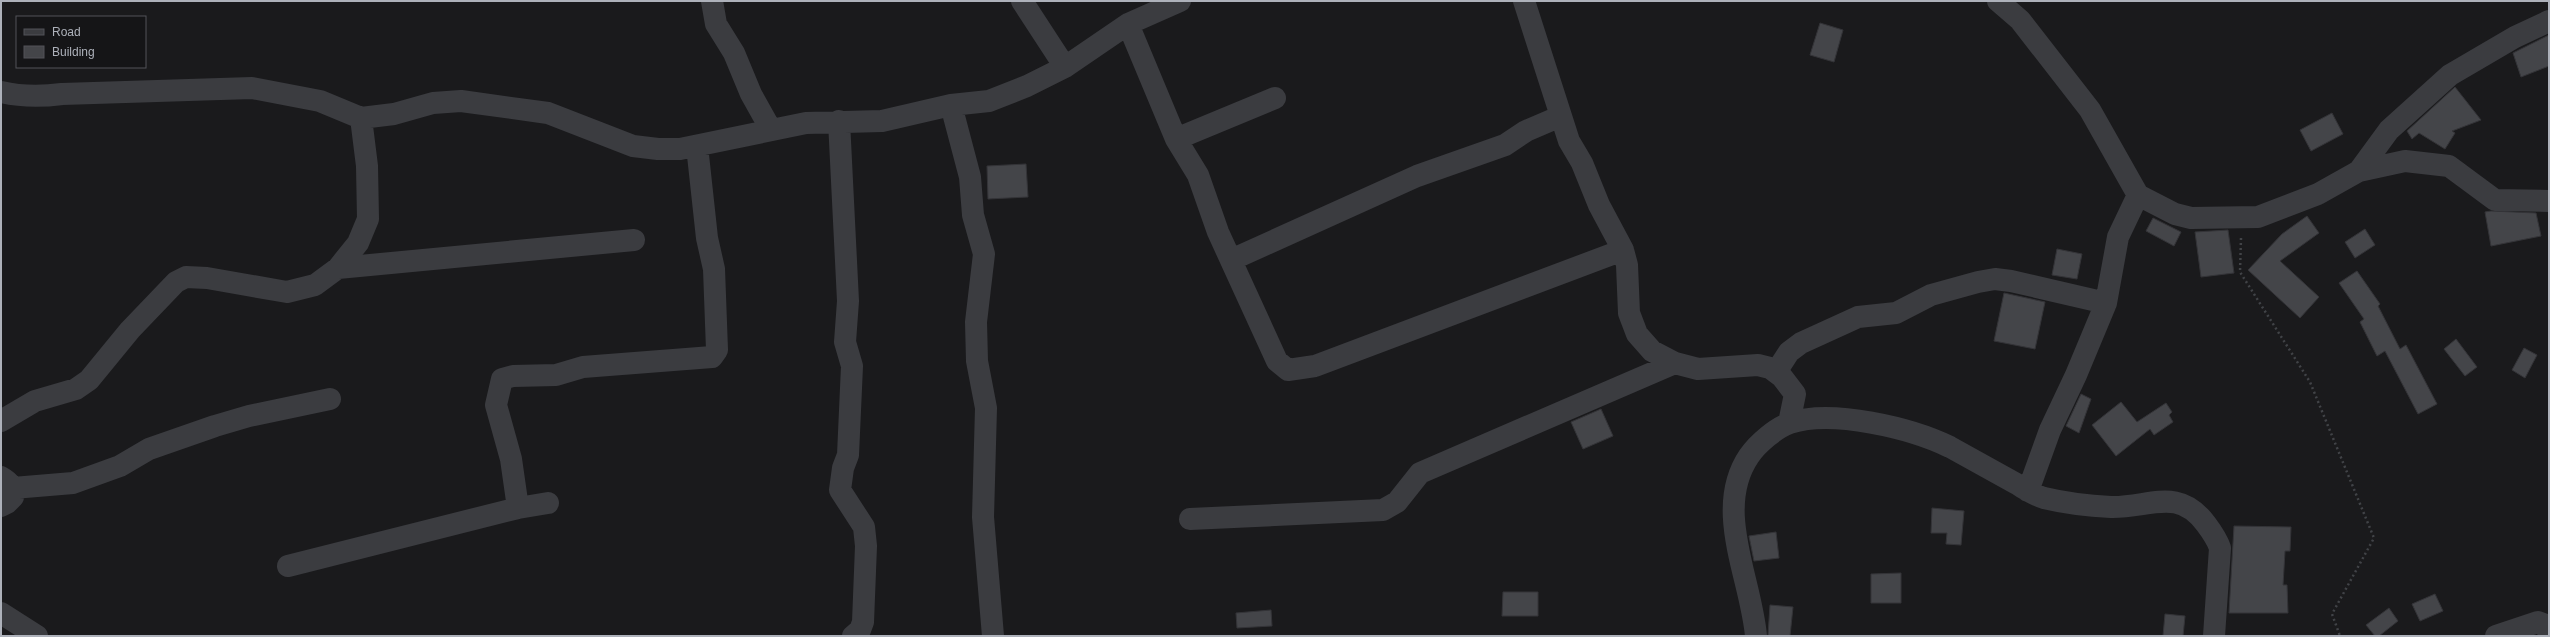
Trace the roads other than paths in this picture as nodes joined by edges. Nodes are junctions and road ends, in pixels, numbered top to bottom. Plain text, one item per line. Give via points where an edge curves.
1 (712, 1) edge
2 (1022, 1) edge
3 (1180, 1) edge
4 (1524, 1) edge
5 (1998, 1) edge
6 (2549, 21) edge
7 (1128, 24) junction
8 (1065, 67) junction
9 (1, 92) edge
10 (1275, 98) dead end
11 (951, 105) junction
12 (1561, 116) junction
13 (362, 118) junction
14 (838, 121) junction
15 (770, 128) junction
16 (1176, 139) junction
17 (697, 146) junction
18 (2359, 171) junction
19 (2138, 196) junction
20 (2549, 201) edge
21 (634, 240) dead end
22 (1623, 250) junction
23 (1231, 260) junction
24 (338, 268) junction
25 (2106, 303) junction
26 (1675, 363) junction
27 (1776, 372) junction
28 (1795, 394) junction
29 (330, 399) dead end
30 (1818, 417) junction
31 (1, 421) edge
32 (1789, 423) junction
33 (5, 490) edge
34 (2028, 490) junction
35 (548, 503) dead end
36 (518, 508) junction
37 (1190, 519) dead end
38 (288, 566) dead end
39 (1, 613) edge
40 (2549, 635) edge
41 (37, 636) edge
42 (853, 636) edge
43 (993, 636) edge
44 (1756, 636) edge
45 (2214, 636) edge
46 (2496, 636) edge

1 - 15 street via 716,24 734,53 751,94
2 - 8 street
3 - 7 street
4 - 12 street
5 - 19 street via 2020,20 2090,110
6 - 18 street via 2450,75 2389,130
7 - 8 street
7 - 16 street
8 - 11 street via 989,101
9 - 13 street via 40,97 62,94 252,88 320,101
10 - 16 street
11 - 14 street via 882,121
11 - 43 street via 970,177 973,215 984,254 976,322 977,361 986,408 983,517
12 - 22 street via 1569,141
12 - 23 street via 1526,131 1505,145 1417,176
13 - 17 street via 394,114 433,103 461,100 548,113 633,146 658,149
13 - 24 street via 367,166 368,219 358,243
14 - 15 street
14 - 42 street via 848,301 845,342 852,366 848,455 840,490 864,527 866,546 863,622 860,630
15 - 17 street
16 - 23 street via 1198,175
17 - 36 street via 707,238 714,269 717,350 712,357 584,367 556,375 513,376 502,379 496,405 511,459
18 - 19 street via 2318,194 2258,217 2191,218 2175,214
18 - 20 street via 2405,161 2427,162 2448,166 2495,200
19 - 25 street via 2121,227
21 - 24 street
22 - 23 street via 1315,366 1288,370 1277,361
22 - 26 street via 1627,265 1629,313 1637,334 1652,350
24 - 31 street via 315,285 287,292 207,278 186,277 176,282 130,330 89,380 76,389 35,401
25 - 27 street via 2011,281 1995,279 1978,282 1931,295 1896,313 1858,317 1830,328 1789,352
25 - 34 street via 2050,430
26 - 27 street via 1720,369 1758,365
26 - 37 street via 1420,473 1397,502 1383,510
27 - 28 street
28 - 30 street
28 - 32 street
29 - 33 street via 249,416 216,426 149,449 120,466 73,482
30 - 32 street
30 - 34 street via 1912,431 1949,447
32 - 44 street via 1761,443 1749,456 1735,485 1732,498 1738,546
34 - 45 street via 2042,498 2111,507 2176,501 2200,516 2217,539 2220,548
35 - 36 street
36 - 38 street
39 - 41 street
40 - 46 street via 2546,625 2538,622

